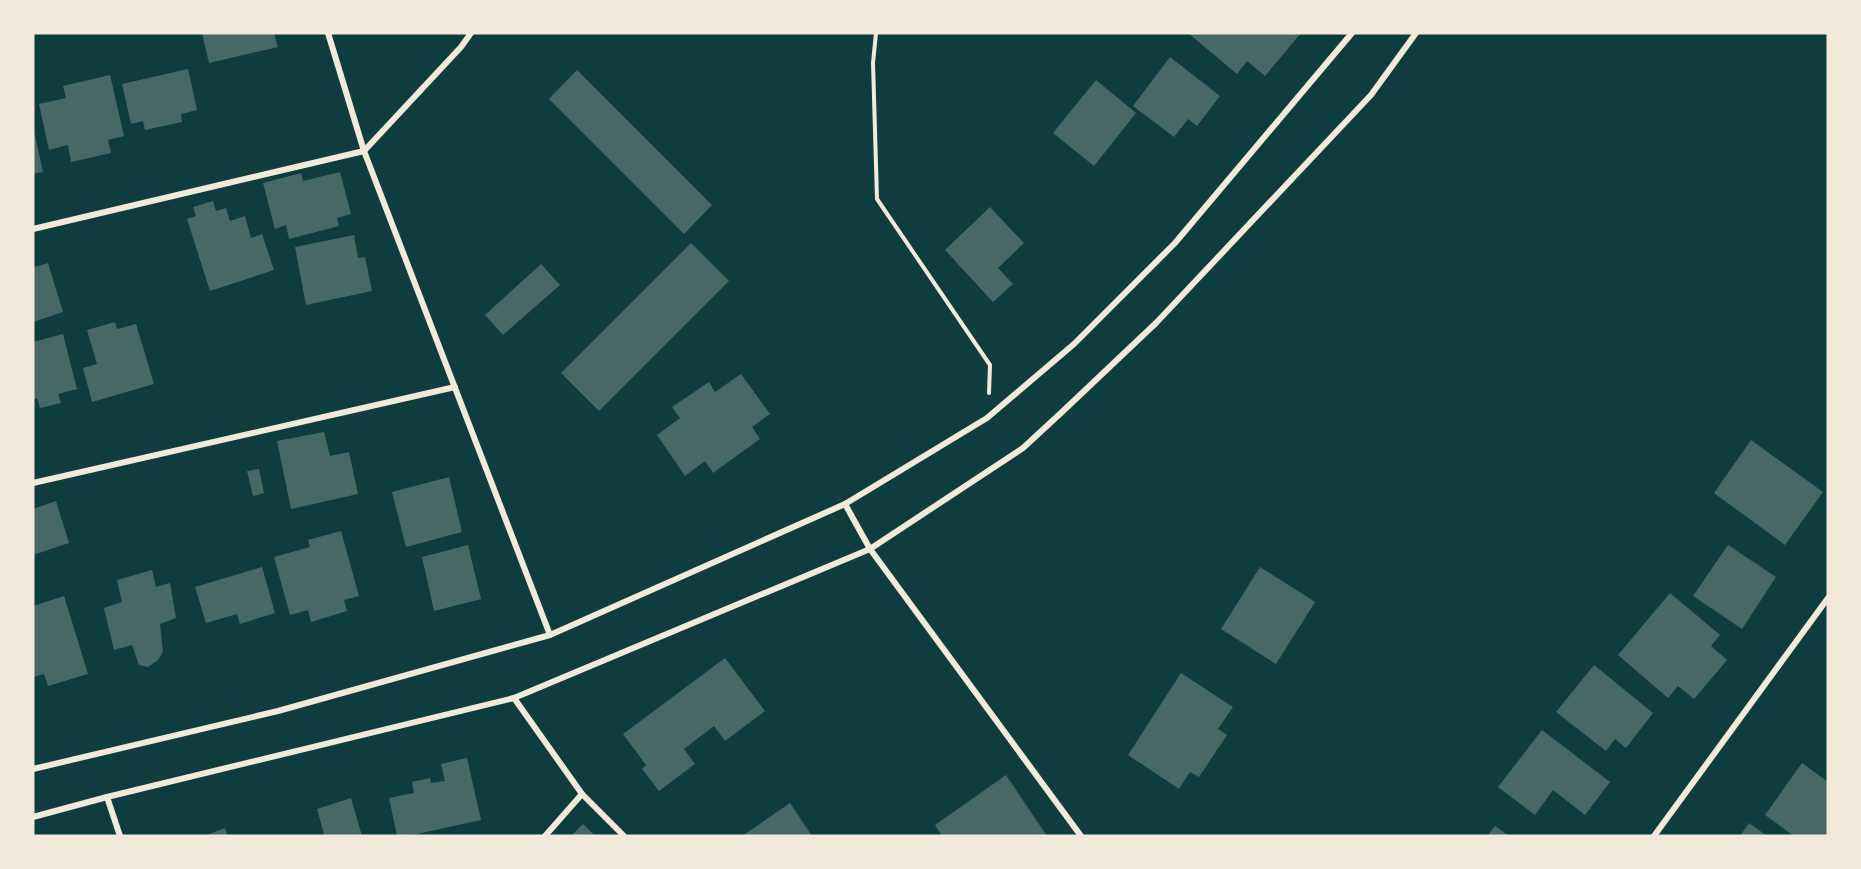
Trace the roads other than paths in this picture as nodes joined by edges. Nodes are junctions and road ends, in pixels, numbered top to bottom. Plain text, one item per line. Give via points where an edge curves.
1 (328, 33) edge
2 (471, 33) edge
3 (1352, 33) edge
4 (1416, 33) edge
5 (364, 151) junction
6 (33, 229) edge
7 (455, 387) junction
8 (33, 483) edge
9 (845, 504) junction
10 (870, 549) junction
11 (1828, 598) edge
12 (550, 636) junction
13 (514, 698) junction
14 (33, 769) edge
15 (582, 794) junction
16 (107, 797) junction
17 (33, 817) edge
18 (120, 836) edge
19 (545, 836) edge
20 (624, 836) edge
21 (1081, 836) edge
22 (1654, 836) edge

1 - 5 street
2 - 5 street
3 - 9 street via 1174,243 1074,344 987,418
4 - 10 street via 1371,95 1113,364 1023,448
5 - 6 street
5 - 7 street
7 - 8 street
7 - 12 street
9 - 10 street
9 - 12 street
10 - 13 street
10 - 21 street
11 - 22 street
12 - 14 street via 278,711
13 - 15 street
13 - 16 street
15 - 19 street
15 - 20 street
16 - 17 street
16 - 18 street

